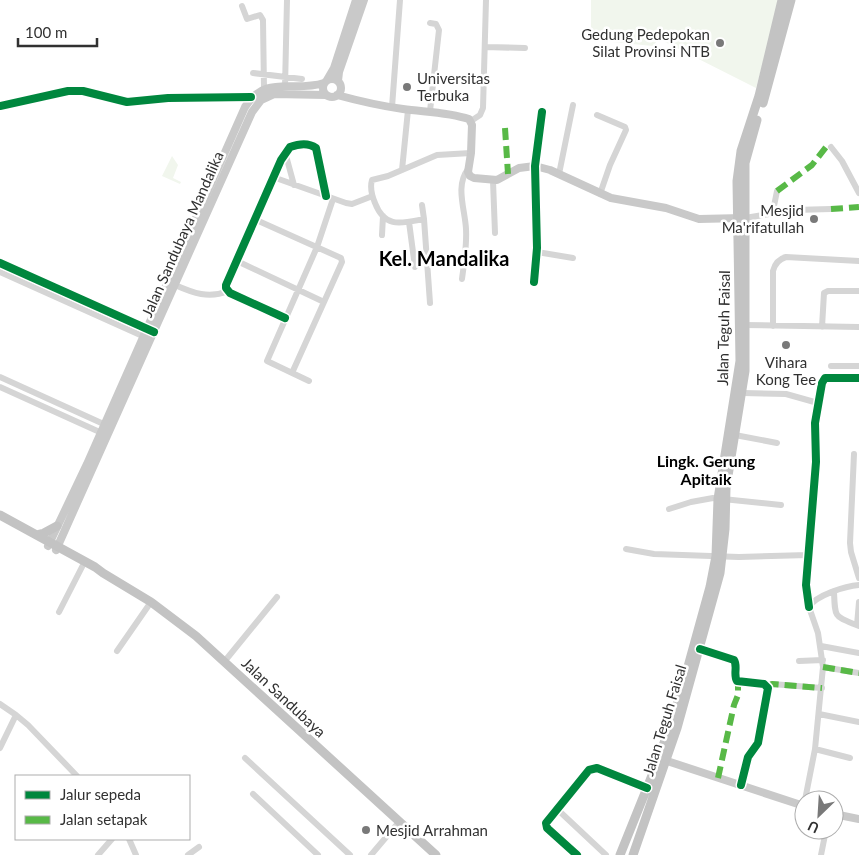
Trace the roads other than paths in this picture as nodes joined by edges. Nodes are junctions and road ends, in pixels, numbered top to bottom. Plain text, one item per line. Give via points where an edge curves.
1 (287, 0) edge
2 (356, 0) edge
3 (364, 0) edge
4 (400, 0) edge
5 (486, 0) edge
6 (782, 0) edge
7 (791, 0) edge
8 (242, 6) dead end
9 (430, 23) dead end
10 (485, 47) junction
11 (525, 48) dead end
12 (263, 71) junction
13 (253, 73) dead end
14 (285, 74) junction
15 (302, 78) dead end
16 (338, 81) junction
17 (325, 82) junction
18 (285, 87) junction
19 (264, 88) junction
20 (326, 94) junction
21 (338, 95) junction
22 (251, 96) junction
23 (573, 105) dead end
24 (0, 106) edge
25 (392, 107) junction
26 (408, 110) junction
27 (430, 111) junction
28 (542, 112) dead end
29 (597, 115) dead end
30 (471, 121) junction
31 (235, 138) junction
32 (831, 147) dead end
33 (285, 152) junction
34 (471, 153) junction
35 (535, 166) junction
36 (468, 169) junction
37 (402, 170) junction
38 (559, 174) junction
39 (273, 177) junction
40 (493, 181) junction
41 (294, 185) junction
42 (777, 191) dead end
43 (859, 193) edge
44 (600, 194) junction
45 (326, 196) junction
46 (370, 197) dead end
47 (333, 199) junction
48 (206, 202) junction
49 (422, 205) dead end
50 (831, 209) dead end
51 (775, 213) junction
52 (383, 216) junction
53 (741, 218) junction
54 (254, 219) junction
55 (424, 220) junction
56 (409, 222) junction
57 (495, 233) dead end
58 (382, 235) dead end
59 (317, 247) junction
60 (537, 252) junction
61 (573, 258) dead end
62 (237, 261) junction
63 (859, 261) edge
64 (0, 263) edge
65 (415, 267) dead end
66 (0, 272) edge
67 (462, 279) dead end
68 (534, 282) dead end
69 (175, 285) junction
70 (298, 290) junction
71 (228, 291) junction
72 (859, 291) edge
73 (324, 302) junction
74 (430, 303) dead end
75 (285, 318) junction
76 (742, 325) junction
77 (773, 326) junction
78 (822, 327) junction
79 (859, 327) edge
80 (149, 334) junction
81 (831, 366) dead end
82 (859, 366) edge
83 (292, 373) junction
84 (0, 377) edge
85 (859, 378) edge
86 (309, 381) dead end
87 (0, 387) edge
88 (743, 393) junction
89 (818, 403) junction
90 (106, 430) junction
91 (735, 436) junction
92 (777, 443) dead end
93 (854, 454) dead end
94 (722, 499) junction
95 (782, 505) dead end
96 (668, 508) dead end
97 (0, 515) edge
98 (851, 516) junction
99 (859, 516) edge
100 (0, 520) edge
101 (58, 526) junction
102 (36, 535) junction
103 (850, 539) junction
104 (859, 539) edge
105 (53, 546) junction
106 (626, 549) dead end
107 (719, 556) junction
108 (808, 556) junction
109 (856, 561) edge
110 (83, 565) junction
111 (103, 574) junction
112 (859, 578) edge
113 (859, 585) edge
114 (834, 592) junction
115 (277, 597) dead end
116 (151, 602) junction
117 (859, 602) edge
118 (809, 607) junction
119 (59, 612) dead end
120 (858, 626) edge
121 (821, 646) junction
122 (700, 649) junction
123 (117, 651) dead end
124 (859, 653) edge
125 (798, 661) dead end
126 (224, 662) junction
127 (823, 663) junction
128 (859, 672) edge
129 (766, 685) junction
130 (822, 688) junction
131 (0, 704) edge
132 (819, 714) junction
133 (16, 715) junction
134 (859, 722) edge
135 (0, 748) edge
136 (815, 749) junction
137 (245, 758) dead end
138 (850, 758) dead end
139 (662, 759) junction
140 (76, 775) edge
141 (741, 785) junction
142 (647, 788) junction
143 (807, 790) edge
144 (253, 794) dead end
145 (794, 803) edge
146 (557, 809) junction
147 (844, 816) edge
148 (859, 819) edge
149 (398, 822) junction
150 (628, 836) junction
151 (111, 840) edge
152 (129, 840) edge
153 (824, 840) edge
154 (639, 841) junction
155 (200, 847) dead end
156 (98, 855) edge
157 (136, 855) edge
158 (188, 855) edge
159 (318, 855) edge
160 (350, 855) edge
161 (371, 855) edge
162 (436, 855) edge
163 (577, 855) edge
164 (606, 855) edge
165 (620, 855) edge
166 (633, 855) edge
167 (821, 855) edge

1 - 14 street
2 - 17 main road via 334,68
3 - 16 main road
4 - 25 street
5 - 10 street
6 - 53 highway, Jalan Teguh Faisal via 759,96 741,151 737,181
7 - 53 highway, Jalan Teguh Faisal via 747,154
8 - 12 street via 248,19 262,17
9 - 27 street via 436,24 439,30
10 - 11 street
10 - 30 street via 483,108 480,115
12 - 13 street
12 - 14 street
12 - 19 street
14 - 15 street
14 - 18 street
16 - 17 main road via 330,79
16 - 21 main road via 341,88
17 - 18 main road via 310,87
17 - 20 main road
18 - 19 main road
19 - 22 main road
20 - 21 main road
20 - 31 main road, Jalan Sandubaya Mandalika via 265,97
21 - 25 main road
22 - 24 street via 127,102 68,90
22 - 31 main road
23 - 38 street
25 - 26 main road
26 - 27 main road
26 - 37 street
27 - 30 main road
28 - 35 street
29 - 44 street via 626,130
30 - 34 main road
31 - 48 main road, Jalan Sandubaya Mandalika
32 - 43 street
33 - 39 street
33 - 41 street
33 - 45 street via 296,145 309,144 316,148
34 - 36 main road
34 - 37 street via 441,154
35 - 38 main road
35 - 40 main road via 519,168
35 - 60 street
36 - 40 main road via 472,177
36 - 67 street via 461,190 466,228
37 - 52 street via 371,182 373,196
38 - 44 main road
39 - 41 street
39 - 54 street
40 - 57 street
41 - 45 street
42 - 51 street
44 - 53 main road via 672,210 695,219
45 - 47 street
46 - 47 street via 352,204
47 - 59 street
48 - 69 main road, Jalan Sandubaya Mandalika
48 - 80 main road
49 - 55 street
50 - 51 street
51 - 53 street
52 - 56 street via 396,223
52 - 58 street
53 - 76 highway, Jalan Teguh Faisal
54 - 59 street
54 - 62 street
55 - 56 street
55 - 74 street
56 - 65 street
59 - 70 street
59 - 73 street via 342,261
60 - 61 street
60 - 68 street
62 - 70 street
62 - 71 street via 226,285
63 - 77 street via 786,257 778,261 773,271
64 - 80 street
66 - 80 street
69 - 71 street via 200,295
69 - 80 main road, Jalan Sandubaya Mandalika
70 - 73 street
70 - 75 street
71 - 75 street
72 - 78 street via 824,293
73 - 83 street
75 - 83 street via 267,361
76 - 77 street
76 - 88 highway, Jalan Teguh Faisal
76 - 94 highway, Jalan Teguh Faisal
77 - 78 street
78 - 79 street
80 - 90 main road, Jalan Sandubaya Mandalika
81 - 82 street
83 - 86 street
84 - 90 street
85 - 89 street via 824,378
87 - 90 street
88 - 89 street via 786,394
88 - 91 highway, Jalan Teguh Faisal
89 - 108 street
90 - 101 main road
90 - 105 main road, Jalan Sandubaya Mandalika
91 - 92 street
91 - 94 highway, Jalan Teguh Faisal
93 - 98 street
94 - 95 street
94 - 96 street via 699,500
94 - 107 highway, Jalan Teguh Faisal
97 - 102 highway, Jalan Sandubaya
98 - 99 street
98 - 103 street
100 - 105 highway, Jalan Sandubaya
101 - 102 highway
101 - 105 main road
102 - 105 highway, Jalan Sandubaya
103 - 104 street
103 - 109 street
105 - 110 highway, Jalan Sandubaya
105 - 111 highway, Jalan Sandubaya
106 - 107 street via 654,554
107 - 108 street
107 - 122 highway, Jalan Teguh Faisal via 720,573
107 - 139 highway, Jalan Teguh Faisal
108 - 118 street via 806,585
109 - 112 street
110 - 111 highway, Jalan Sandubaya
110 - 119 street
111 - 116 highway, Jalan Sandubaya
113 - 114 street
114 - 118 street via 813,601
114 - 120 street via 837,615
115 - 126 street
116 - 123 street
116 - 126 highway, Jalan Sandubaya
117 - 120 street
118 - 121 street
121 - 124 street
121 - 127 street
122 - 129 street via 734,660 737,681
122 - 139 highway, Jalan Teguh Faisal via 677,728
125 - 127 street
126 - 149 highway, Jalan Sandubaya
127 - 128 street
127 - 130 street
129 - 130 street
129 - 141 street via 768,689 758,743 748,757
130 - 132 street
131 - 133 street
132 - 134 street
132 - 136 street
133 - 135 street
133 - 140 street
136 - 138 street
136 - 143 street
137 - 160 street
139 - 141 main road
139 - 142 highway, Jalan Teguh Faisal
139 - 154 highway, Jalan Teguh Faisal
141 - 145 main road
142 - 146 street via 593,768
142 - 150 highway, Jalan Teguh Faisal
144 - 159 street
146 - 163 street via 546,826
146 - 164 street
147 - 148 main road
149 - 161 street
149 - 162 highway, Jalan Sandubaya
150 - 154 highway
150 - 165 highway, Jalan Teguh Faisal
151 - 156 street
152 - 157 street
153 - 167 street
154 - 166 highway, Jalan Teguh Faisal
155 - 158 street

